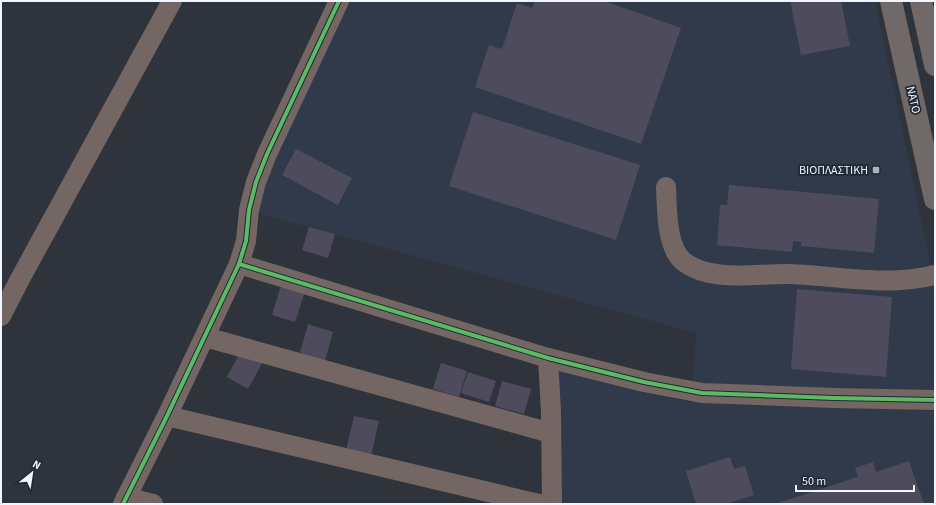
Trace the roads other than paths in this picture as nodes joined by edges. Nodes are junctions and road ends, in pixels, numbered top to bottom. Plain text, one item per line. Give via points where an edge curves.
1 (172, 1) edge
2 (339, 1) edge
3 (891, 1) edge
4 (921, 1) edge
5 (935, 65) edge
6 (666, 187) dead end
7 (935, 199) edge
8 (239, 264) junction
9 (935, 275) edge
10 (1, 316) edge
11 (205, 337) junction
12 (548, 358) junction
13 (935, 400) edge
14 (167, 416) junction
15 (551, 433) junction
16 (124, 501) edge
17 (153, 504) edge
18 (539, 504) edge
19 (552, 504) edge

1 - 10 street
2 - 8 street via 256,182 249,210 246,241
3 - 7 main road, ΝΑΤΟ
4 - 5 main road
6 - 9 street via 669,234 674,248 683,261 702,271 732,276 790,274 863,280 916,279
8 - 11 street
8 - 12 street
11 - 14 street
11 - 15 street
12 - 13 street via 644,382 702,392
12 - 15 street
14 - 16 street
14 - 18 street
15 - 19 street
16 - 17 street

